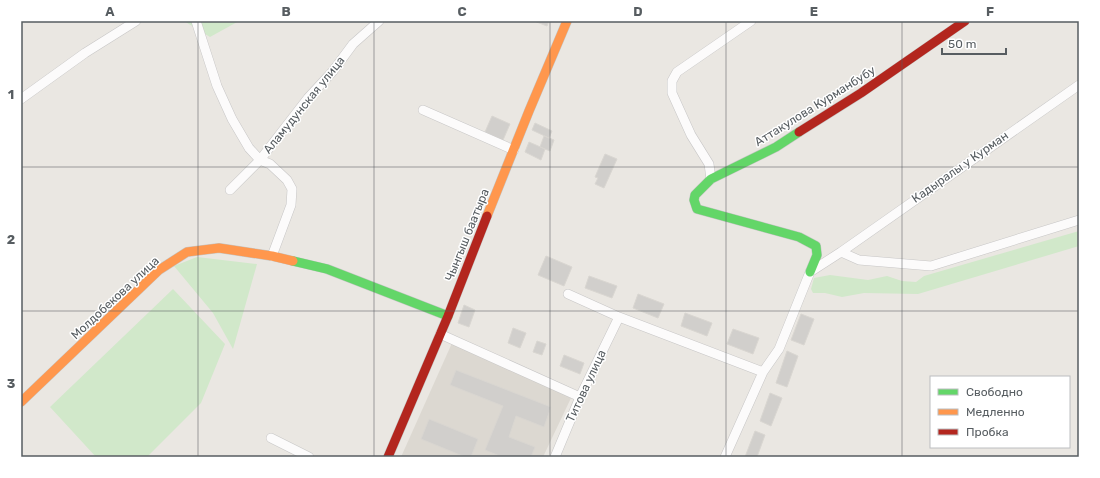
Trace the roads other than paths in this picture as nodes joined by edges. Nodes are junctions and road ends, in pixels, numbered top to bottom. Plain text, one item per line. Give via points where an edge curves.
1 (136, 21) edge
2 (196, 21) edge
3 (379, 21) edge
4 (566, 21) edge
5 (751, 21) edge
6 (965, 21) edge
7 (1079, 85) edge
8 (21, 98) edge
9 (423, 110) dead end
10 (514, 150) junction
11 (260, 160) junction
12 (711, 179) junction
13 (230, 190) dead end
14 (1079, 220) edge
15 (841, 252) junction
16 (272, 256) junction
17 (810, 272) junction
18 (568, 294) dead end
19 (448, 316) junction
20 (619, 317) junction
21 (440, 334) junction
22 (763, 372) junction
23 (580, 397) junction
24 (21, 402) edge
25 (271, 438) dead end
26 (309, 457) edge
27 (388, 457) edge
28 (556, 457) edge
29 (725, 457) edge

1 - 8 street
2 - 11 street via 217,86 232,119 249,148
3 - 11 street, Аламудунская улица via 353,44
4 - 10 street, Чынгыш баатыра
5 - 12 street via 677,72 672,81 672,93 691,135 710,164
6 - 12 street, Аттакулова Курманбубу via 861,93 776,147
7 - 15 street, Кадыралы у Курман
9 - 10 street
10 - 19 street, Чынгыш баатыра
11 - 13 street, Аламудунская улица
11 - 16 street via 270,164 287,180 292,189 291,205
12 - 17 street, Аттакулова Курманбубу via 695,195 697,209 799,237 816,246 817,256
14 - 15 street via 931,266 859,260
15 - 17 street, Кадыралы у Курман
16 - 19 street, Молдобекова улица via 327,269
16 - 24 street, Молдобекова улица via 219,248 187,252 159,270
17 - 22 street via 779,348
18 - 20 street
19 - 21 street, Чынгыш баатыра
20 - 22 street
20 - 23 street, Титова улица
21 - 23 street
21 - 27 street, Чынгыш баатыра
22 - 29 street
23 - 28 street, Титова улица
25 - 26 street

